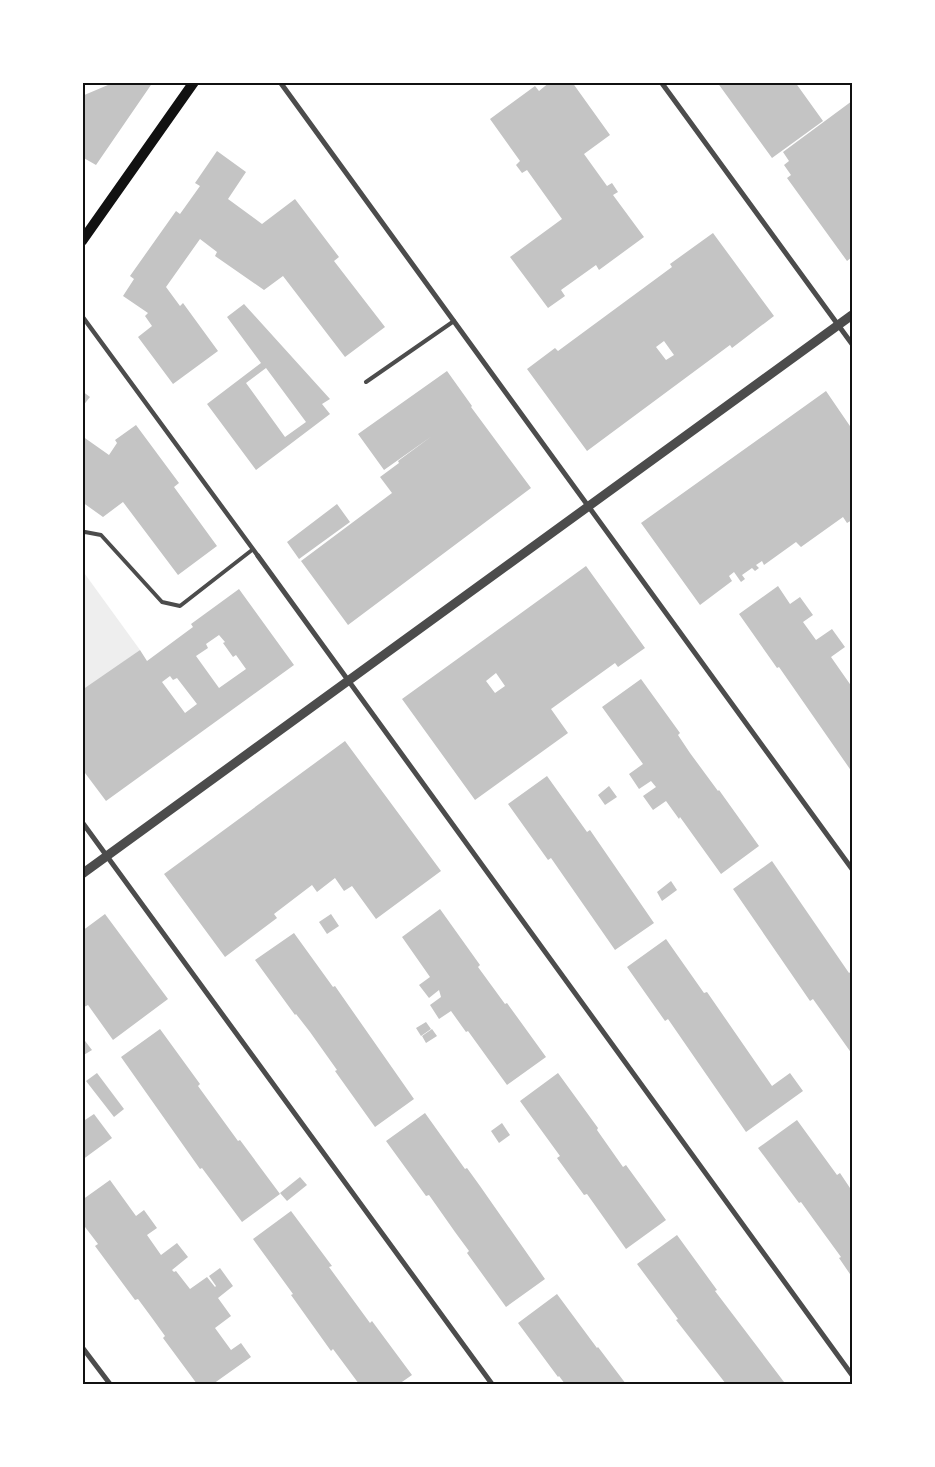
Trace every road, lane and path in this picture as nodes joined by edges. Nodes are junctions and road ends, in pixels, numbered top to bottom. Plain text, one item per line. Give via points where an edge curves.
1 (194, 82) edge
2 (280, 82) edge
3 (661, 82) edge
4 (82, 241) edge
5 (852, 315) edge
6 (82, 316) edge
7 (454, 321) junction
8 (838, 325) junction
9 (852, 344) edge
10 (366, 382) dead end
11 (588, 506) junction
12 (82, 533) edge
13 (252, 550) junction
14 (258, 556) joint
15 (348, 681) junction
16 (82, 822) edge
17 (108, 856) junction
18 (852, 869) edge
19 (82, 874) edge
20 (82, 1347) edge
21 (852, 1375) edge
22 (110, 1384) edge
23 (492, 1384) edge

1 - 4 main road
2 - 7 street
3 - 8 street
5 - 8 street
6 - 13 street
7 - 10 lane
7 - 11 street
8 - 9 street
8 - 11 street
11 - 15 street
11 - 18 street
12 - 13 lane via 101,535 162,602 180,606
13 - 14 street
14 - 15 street
15 - 17 street
15 - 21 street
16 - 17 street
17 - 19 street
17 - 23 street
20 - 22 street

